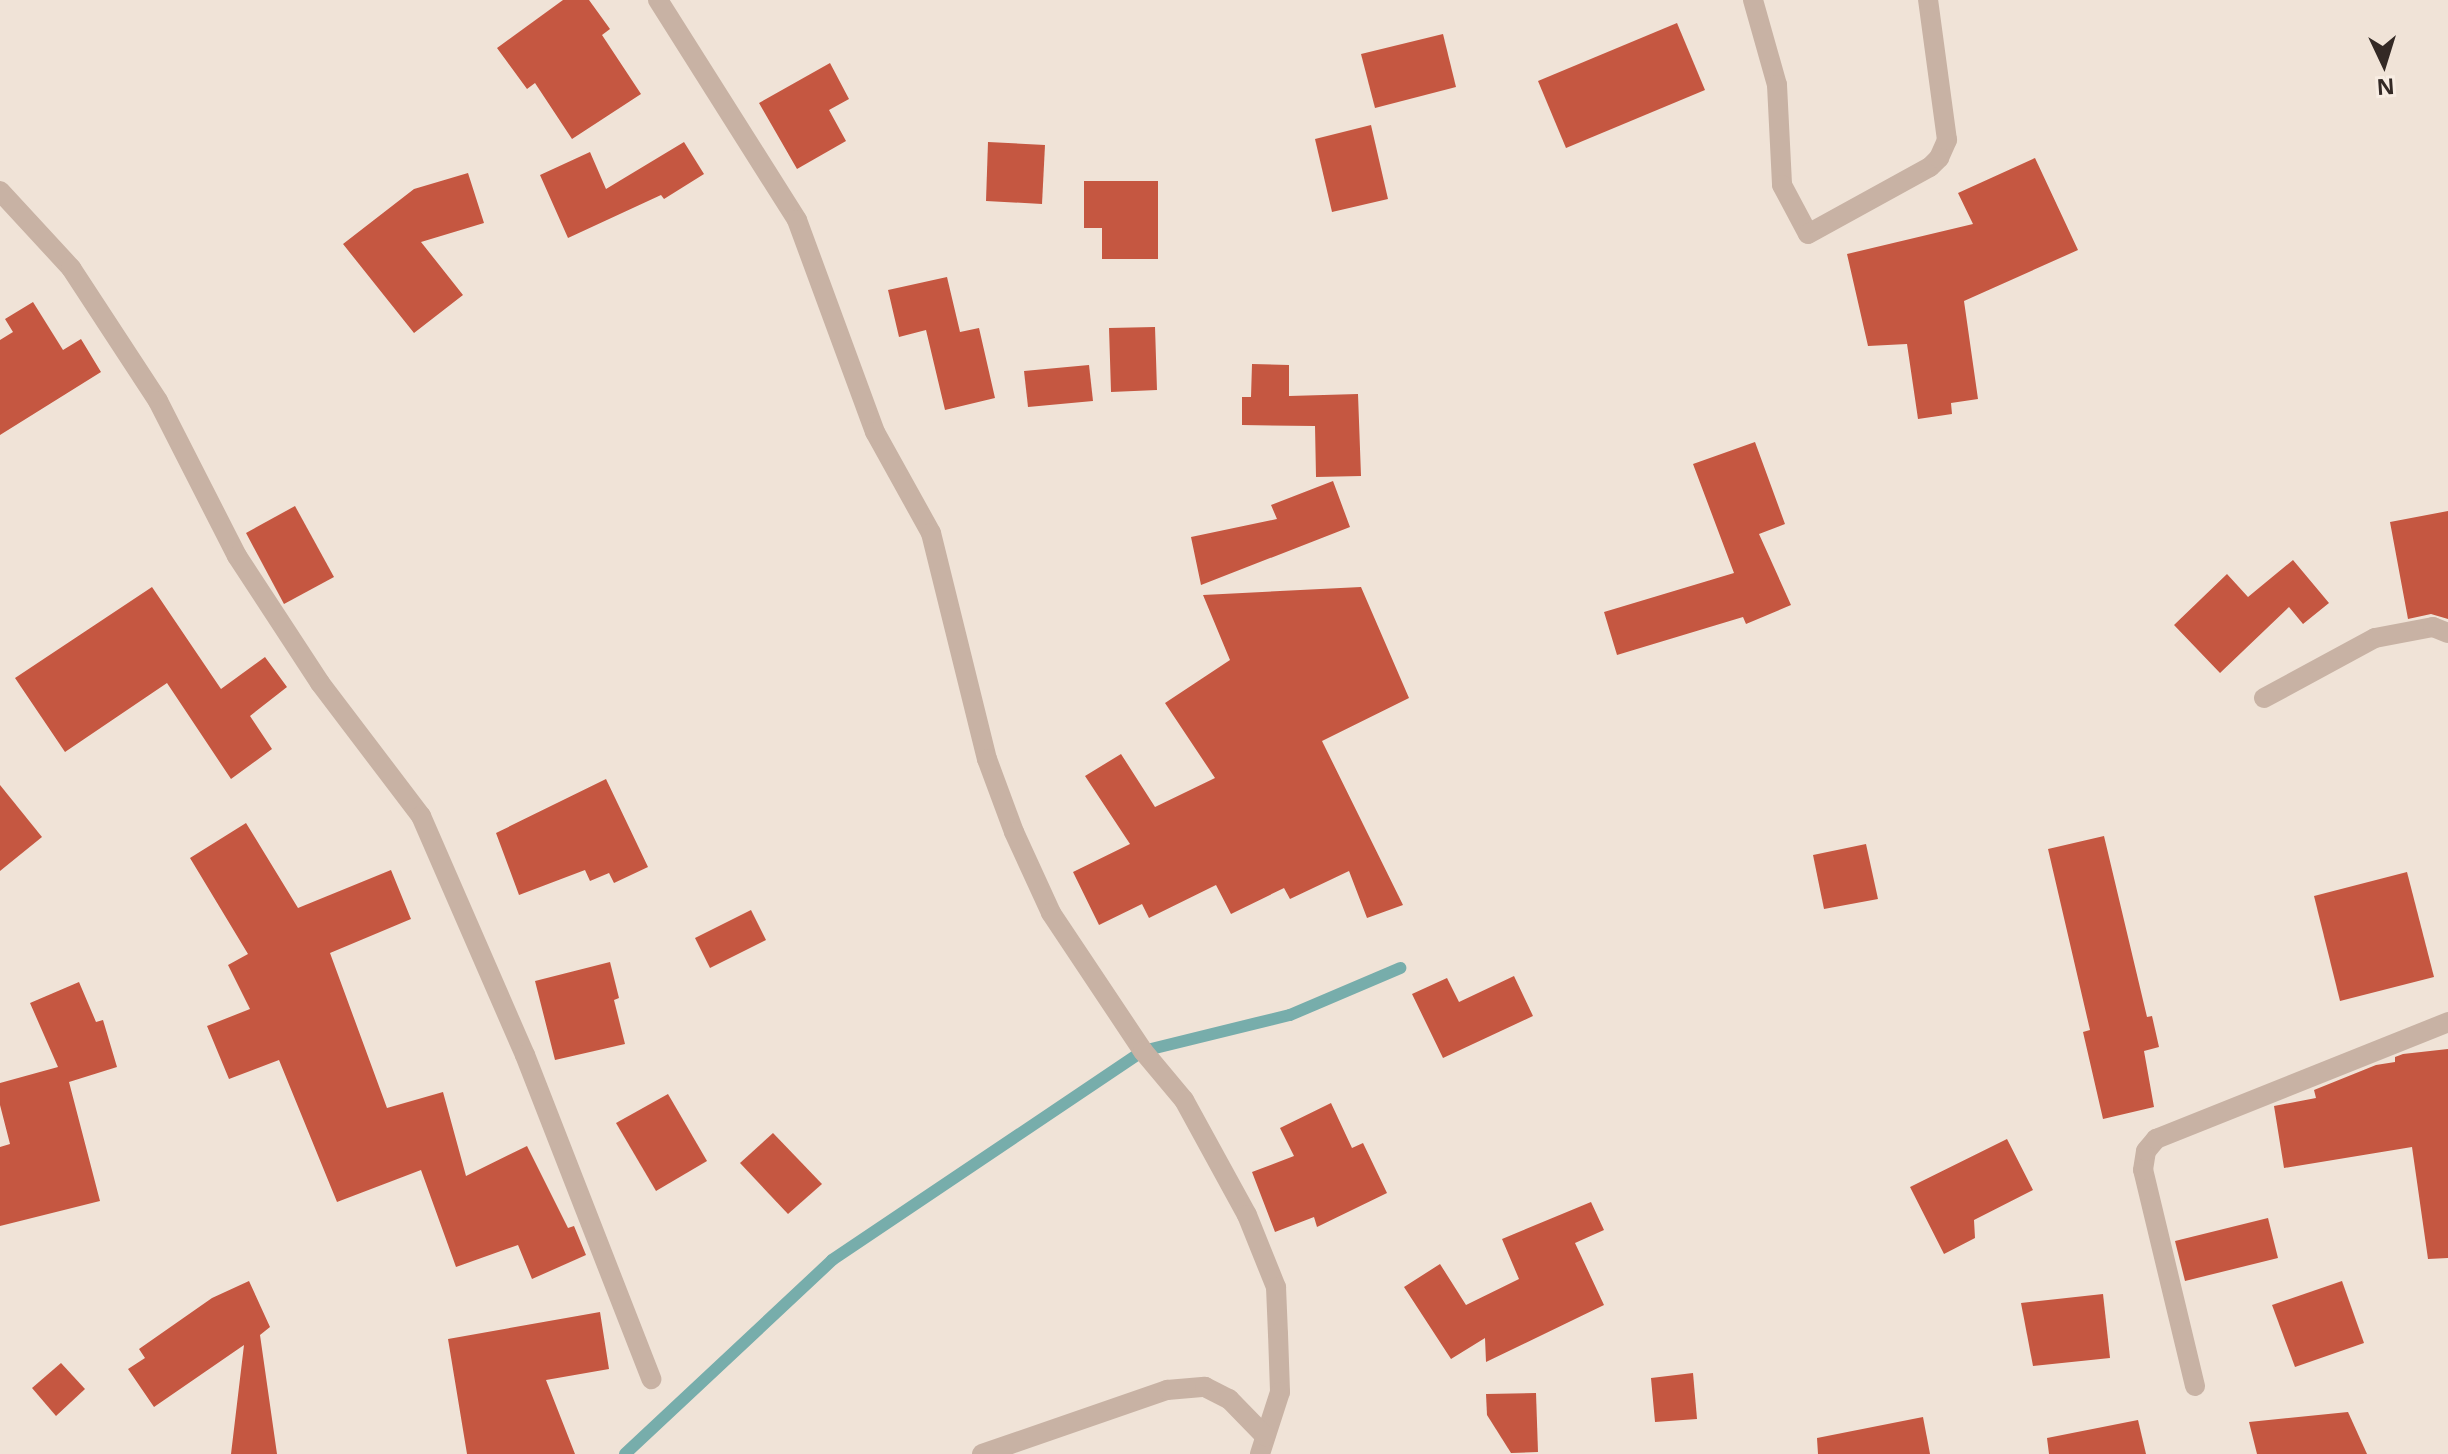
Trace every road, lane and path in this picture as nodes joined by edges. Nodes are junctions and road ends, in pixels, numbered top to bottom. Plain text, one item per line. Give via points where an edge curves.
1 (658, 0) edge
2 (1753, 0) edge
3 (1928, 0) edge
4 (0, 191) edge
5 (2448, 633) edge
6 (2264, 698) dead end
7 (2448, 1022) edge
8 (651, 1379) dead end
9 (2195, 1386) dead end
10 (1263, 1445) edge
11 (982, 1454) edge

1 - 10 street via 797,220 875,432 931,533 987,759 1051,913 1143,1051 1184,1100 1247,1215 1276,1287 1280,1392
2 - 3 street via 1777,85 1782,185 1808,234 1939,158 1947,140
4 - 8 street via 71,268 158,401 237,556 320,683 421,816 525,1055
5 - 6 street via 2433,627 2375,638
7 - 9 street via 2156,1139 2146,1151 2143,1170
10 - 11 street via 1229,1399 1205,1387 1167,1390

